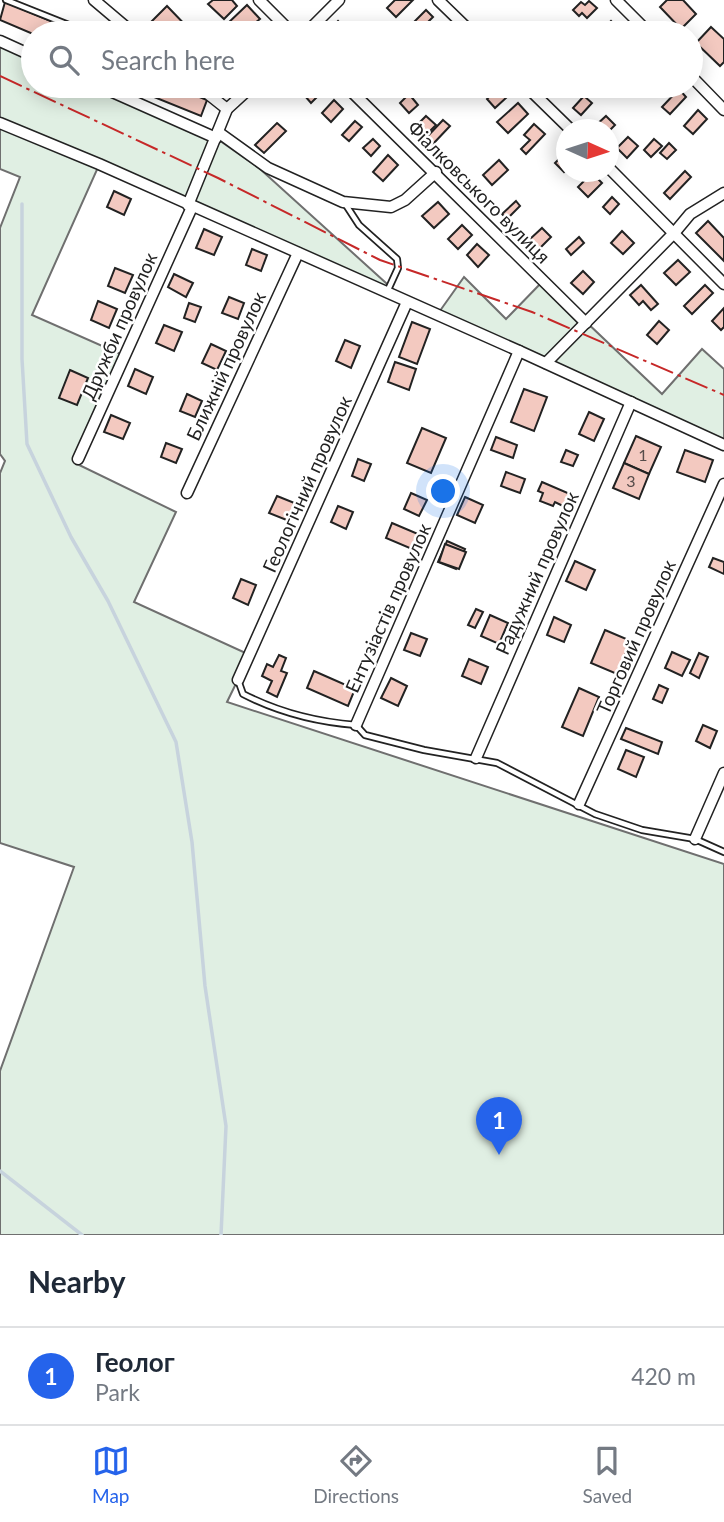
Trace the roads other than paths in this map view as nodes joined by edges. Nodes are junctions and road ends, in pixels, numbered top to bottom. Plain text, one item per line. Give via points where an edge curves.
1 (6, 0) edge
2 (94, 0) edge
3 (259, 0) edge
4 (339, 0) edge
5 (439, 0) edge
6 (616, 0) edge
7 (59, 21) edge
8 (119, 21) edge
9 (280, 21) edge
10 (318, 21) edge
11 (460, 21) edge
12 (637, 21) edge
13 (0, 41) edge
14 (21, 51) edge
15 (703, 88) edge
16 (129, 98) edge
17 (214, 98) edge
18 (239, 98) edge
19 (359, 98) edge
20 (538, 98) edge
21 (228, 109) junction
22 (724, 110) edge
23 (559, 119) edge
24 (0, 123) edge
25 (217, 135) junction
26 (436, 172) junction
27 (619, 178) edge
28 (724, 193) edge
29 (343, 202) junction
30 (190, 206) junction
31 (675, 232) junction
32 (298, 253) junction
33 (724, 284) edge
34 (386, 293) junction
35 (407, 302) junction
36 (586, 323) junction
37 (519, 351) junction
38 (546, 363) junction
39 (631, 402) junction
40 (724, 445) edge
41 (78, 459) dead end
42 (724, 484) edge
43 (187, 493) dead end
44 (239, 680) joint
45 (356, 725) junction
46 (476, 758) junction
47 (724, 773) edge
48 (579, 804) junction
49 (695, 839) junction
50 (724, 852) edge

1 - 7 lane
2 - 8 street
3 - 9 street
4 - 10 street
5 - 11 street
6 - 12 street
13 - 14 street
15 - 22 street
16 - 25 street
17 - 21 street
18 - 21 street
19 - 26 street, Фіалковського вулиця
20 - 23 street
21 - 25 street, Дружби провулок
24 - 30 street
25 - 29 street via 268,168
25 - 30 street, Дружби провулок
26 - 29 street via 391,207
26 - 36 street, Фіалковського вулиця
27 - 31 street
28 - 31 street via 690,214
29 - 34 lane via 359,225 397,259 398,268
30 - 32 street
30 - 41 street, Дружби провулок
31 - 33 street
31 - 36 street
32 - 34 street
32 - 43 street, Ближній провулок
34 - 35 street
35 - 37 street
35 - 44 street, Геологічний провулок
36 - 38 street
37 - 38 street
37 - 45 street, Ентузіастів провулок
38 - 39 street
39 - 40 street
39 - 46 street, Радужний провулок
42 - 48 street, Торговий провулок
44 - 45 lane via 243,694 262,704 326,722
45 - 46 lane via 365,735
46 - 48 lane via 497,763
47 - 49 street
48 - 49 lane via 642,830
49 - 50 lane

